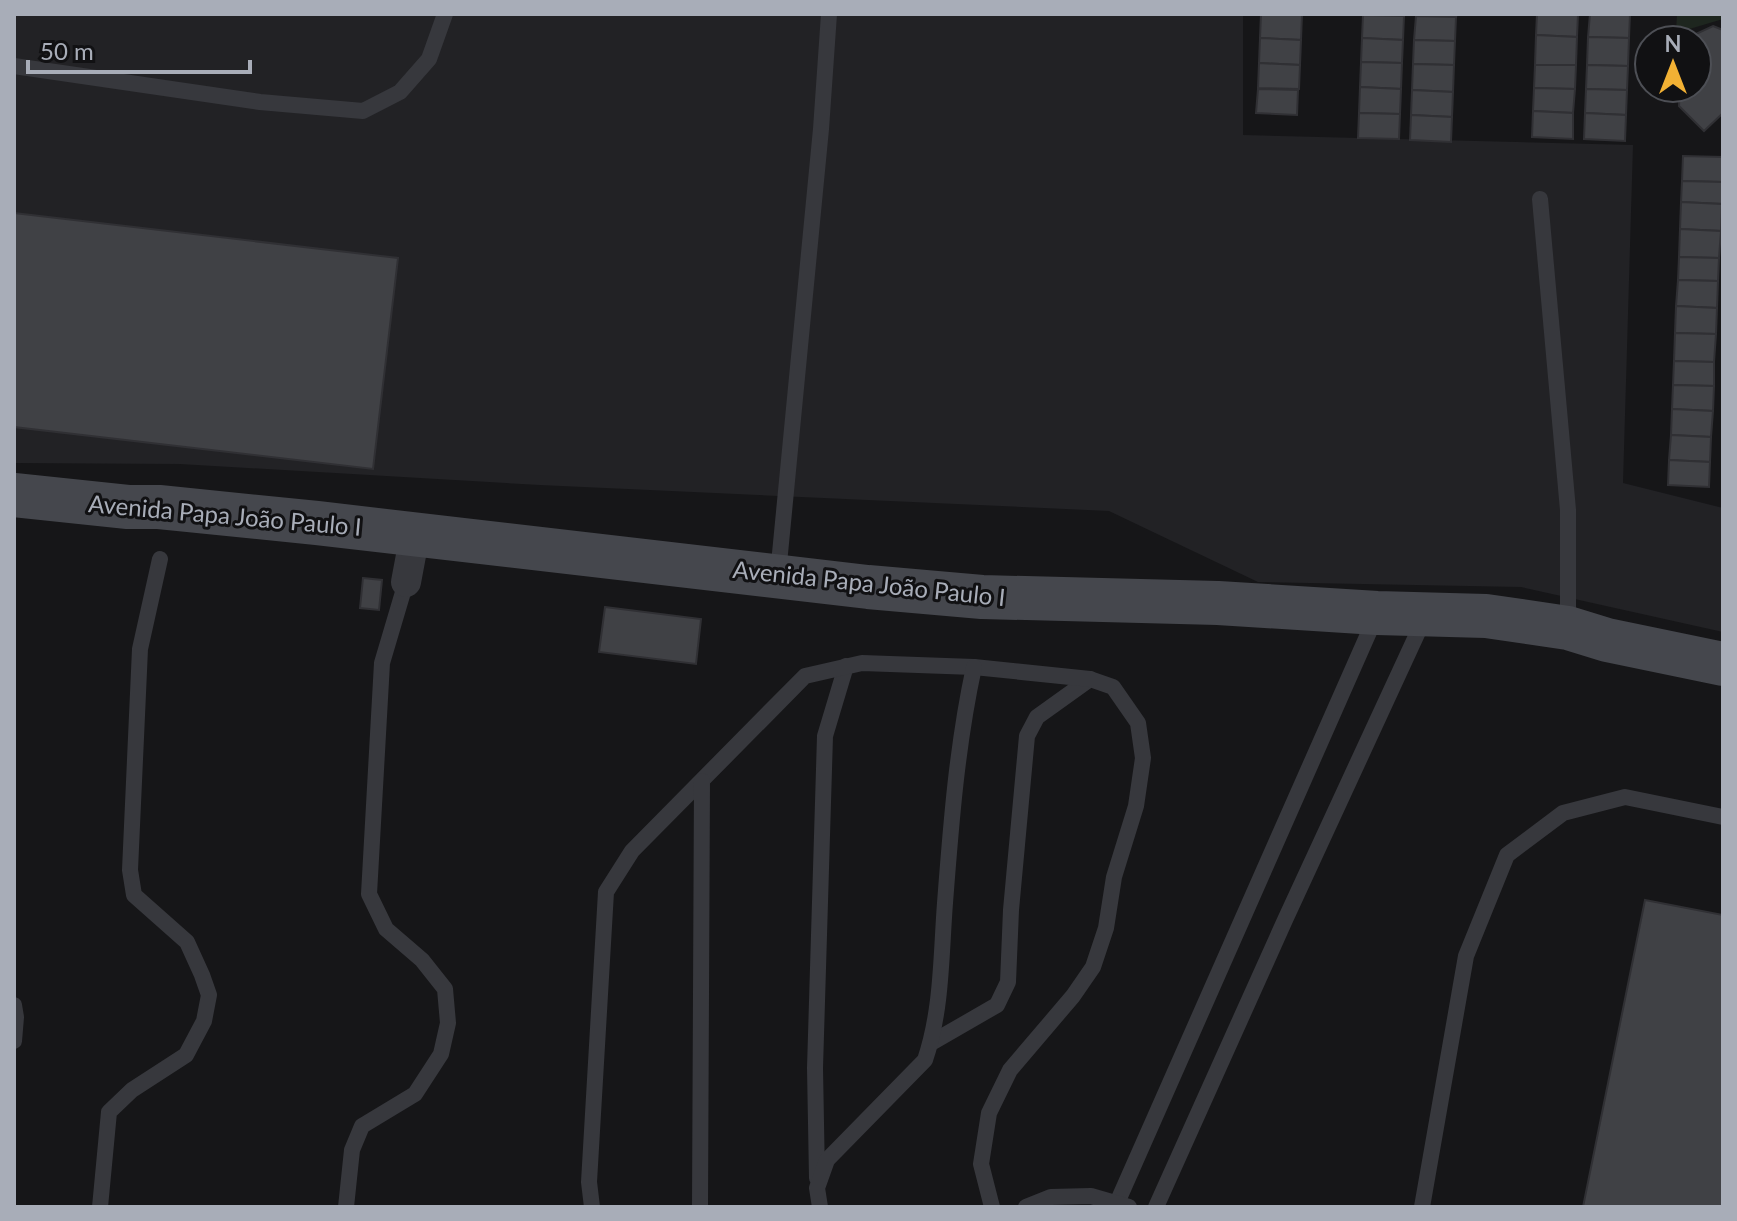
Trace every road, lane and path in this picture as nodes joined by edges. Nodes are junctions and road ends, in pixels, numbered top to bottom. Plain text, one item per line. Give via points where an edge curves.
1 (445, 14) edge
2 (829, 14) edge
3 (14, 66) edge
4 (1540, 199) dead end
5 (14, 495) edge
6 (415, 534) junction
7 (160, 559) dead end
8 (778, 575) junction
9 (406, 582) joint
10 (1377, 613) junction
11 (1426, 614) junction
12 (1568, 628) junction
13 (1723, 664) edge
14 (846, 666) junction
15 (974, 667) junction
16 (1090, 679) junction
17 (702, 781) junction
18 (1723, 817) edge
19 (14, 1005) edge
20 (14, 1041) edge
21 (931, 1043) junction
22 (817, 1188) junction
23 (1123, 1205) edge
24 (100, 1207) edge
25 (346, 1207) edge
26 (592, 1207) edge
27 (700, 1207) edge
28 (820, 1207) edge
29 (992, 1207) edge
30 (1026, 1207) edge
31 (1156, 1207) edge
32 (1422, 1207) edge

1 - 3 lane via 429,59 400,92 363,111 260,102
2 - 8 lane
4 - 12 lane via 1568,510
5 - 6 main road, Avenida Papa João Paulo I
6 - 8 main road, Avenida Papa João Paulo I
6 - 9 street
7 - 24 lane via 140,649 130,870 134,895 187,942 209,995 204,1021 186,1055 109,1112
8 - 10 main road, Avenida Papa João Paulo I via 982,597
9 - 25 lane via 382,663 369,894 386,929 445,989 448,1023 441,1054 415,1094 362,1126 352,1150
10 - 11 main road, Avenida Papa João Paulo I
10 - 23 lane
11 - 12 main road, Avenida Papa João Paulo I
11 - 31 lane
12 - 13 main road, Avenida Papa João Paulo I
14 - 15 lane
14 - 17 lane via 805,676
14 - 22 lane via 825,736 815,1068
15 - 16 lane
15 - 21 lane via 953,794
16 - 21 lane via 1037,717 1027,736 1008,982 997,1005
16 - 29 lane via 1113,687 1138,723 1143,758 1136,806 1093,967 1010,1070 989,1113 981,1164
17 - 26 lane via 632,851 606,892 589,1182
17 - 27 lane
18 - 32 lane via 1625,797 1563,813 1507,855 1466,956
19 - 20 lane
21 - 22 lane via 925,1060 827,1160
22 - 28 lane
23 - 30 lane via 1091,1196 1051,1197

